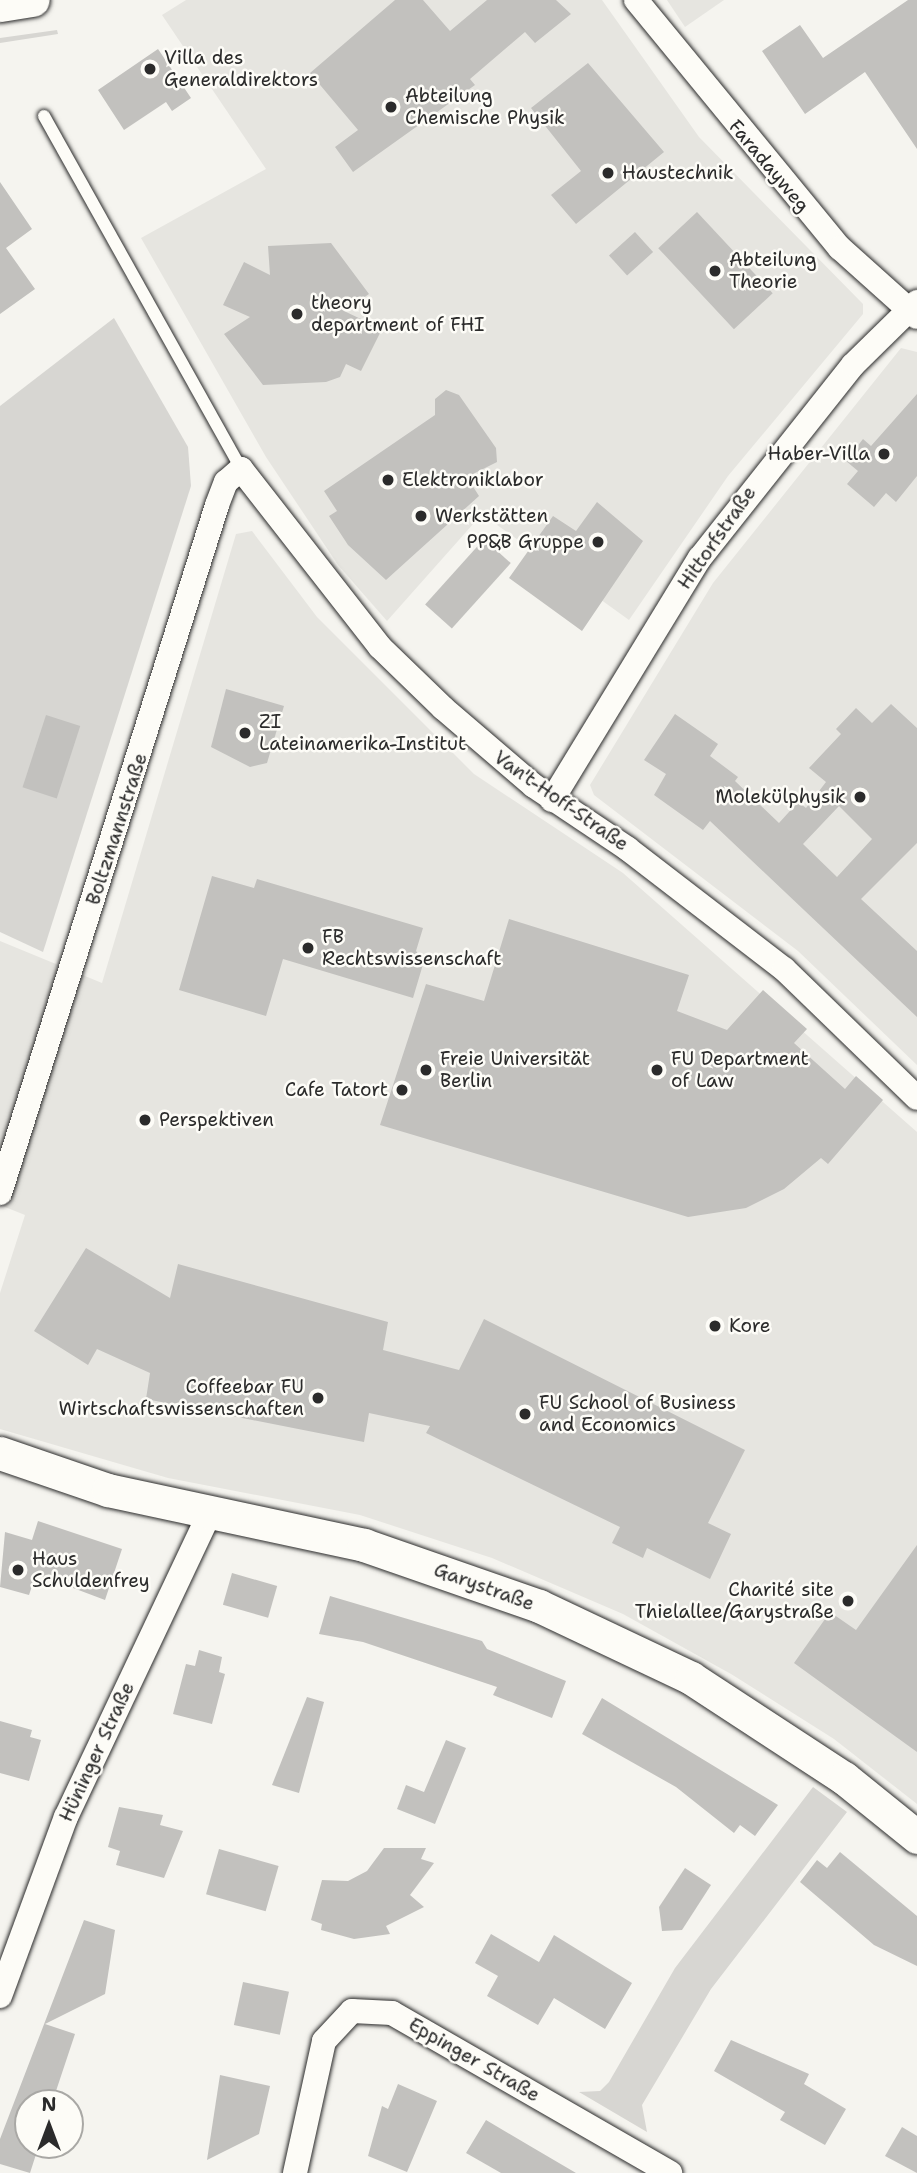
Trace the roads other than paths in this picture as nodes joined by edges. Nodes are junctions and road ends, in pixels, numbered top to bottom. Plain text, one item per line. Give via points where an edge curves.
1 (33, 0) edge
2 (636, 0) edge
3 (0, 5) edge
4 (44, 116) dead end
5 (914, 310) edge
6 (241, 469) junction
7 (552, 800) junction
8 (917, 1098) edge
9 (0, 1193) edge
10 (0, 1453) edge
11 (209, 1514) junction
12 (917, 1837) edge
13 (0, 1996) edge
14 (295, 2173) edge
15 (670, 2173) edge

1 - 3 street
2 - 5 street, Faradayweg via 798,201
4 - 6 lane
5 - 7 street, Hittorfstraße via 803,425 700,558
6 - 7 street, Van't-Hoff-Straße via 380,647 497,758
6 - 9 street, Boltzmannstraße via 226,482 217,505
7 - 8 street, Van't-Hoff-Straße via 628,849 784,969
10 - 11 street, Garystraße via 108,1490
11 - 12 street, Garystraße via 364,1545 539,1606 627,1646 691,1678 844,1778
11 - 13 street, Hüninger Straße via 66,1816
14 - 15 street, Eppinger Straße via 324,2041 352,2011 392,2013

